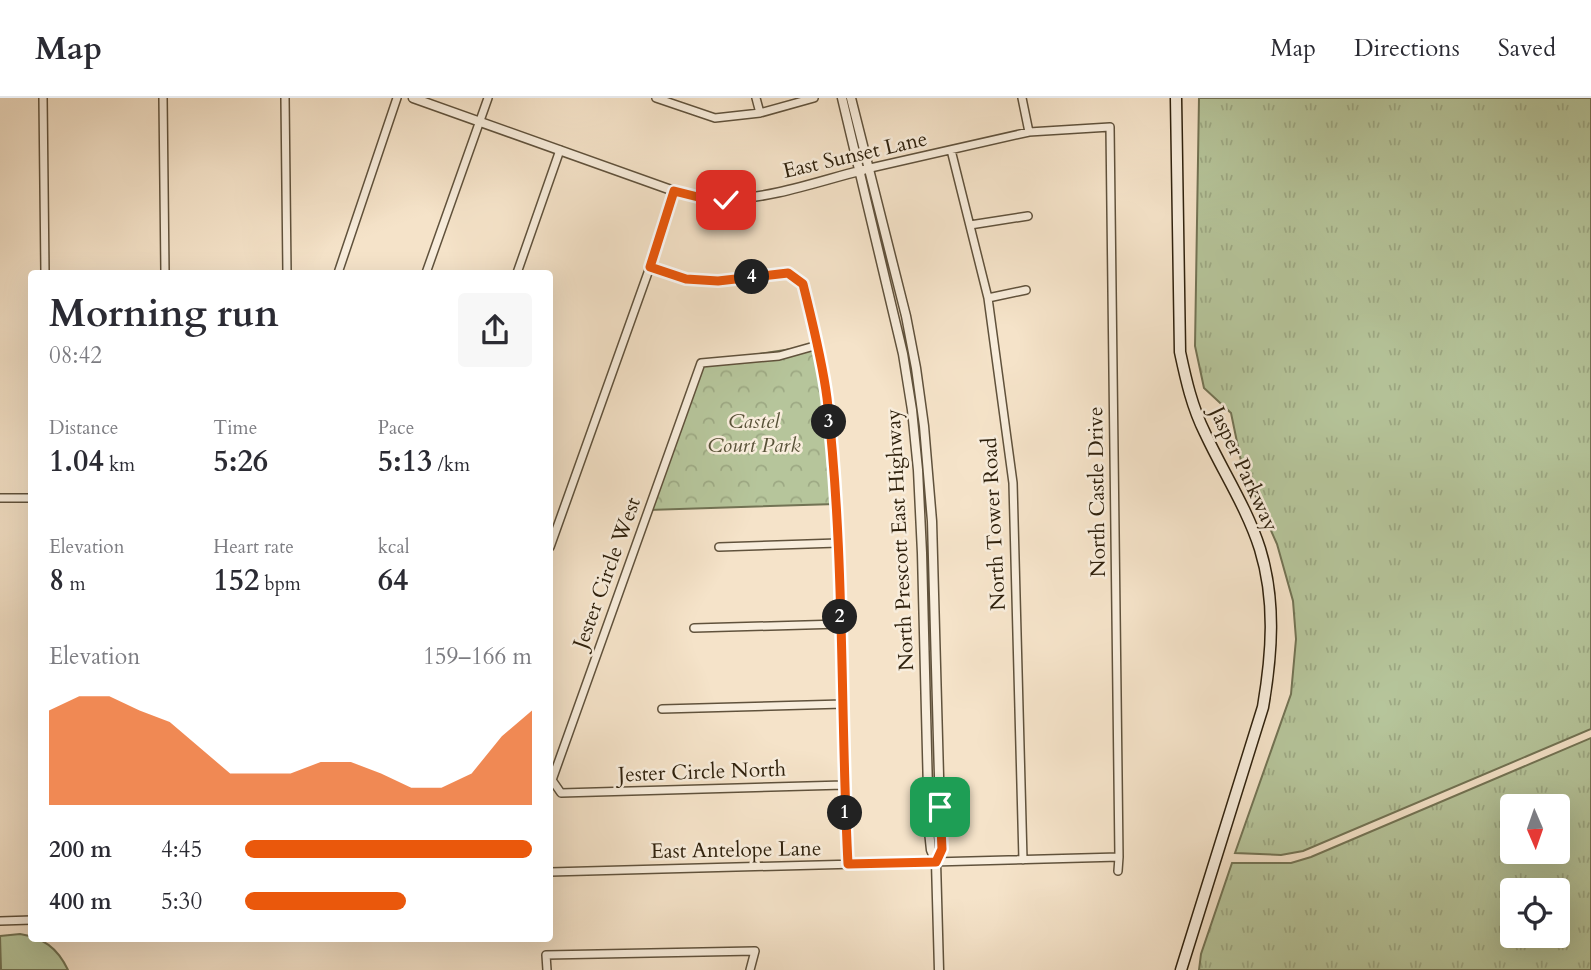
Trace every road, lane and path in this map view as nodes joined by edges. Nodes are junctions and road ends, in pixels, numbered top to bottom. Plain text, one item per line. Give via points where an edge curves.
1 (43, 98) edge
2 (163, 98) edge
3 (285, 98) edge
4 (397, 98) edge
5 (413, 98) edge
6 (488, 98) edge
7 (656, 98) edge
8 (756, 98) edge
9 (814, 98) edge
10 (842, 98) edge
11 (852, 98) edge
12 (1021, 98) edge
13 (1175, 98) edge
14 (760, 113) junction
15 (479, 121) junction
16 (1110, 127) joint
17 (1029, 132) junction
18 (560, 150) junction
19 (951, 150) junction
20 (865, 170) junction
21 (674, 191) junction
22 (1028, 216) dead end
23 (970, 225) junction
24 (650, 267) junction
25 (45, 270) edge
26 (165, 270) edge
27 (287, 270) edge
28 (339, 270) edge
29 (427, 270) edge
30 (518, 270) edge
31 (1026, 290) dead end
32 (988, 298) junction
33 (818, 345) junction
34 (923, 414) junction
35 (913, 416) junction
36 (0, 498) edge
37 (28, 498) edge
38 (553, 539) edge
39 (838, 543) junction
40 (719, 547) dead end
41 (935, 622) junction
42 (924, 623) junction
43 (841, 624) junction
44 (694, 628) dead end
45 (843, 705) junction
46 (662, 709) dead end
47 (553, 777) edge
48 (553, 781) edge
49 (844, 785) junction
50 (561, 793) joint
51 (1119, 857) junction
52 (1023, 860) junction
53 (936, 862) junction
54 (848, 864) junction
55 (1118, 871) dead end
56 (553, 872) edge
57 (28, 920) edge
58 (0, 921) edge
59 (547, 970) edge
60 (750, 970) edge
61 (939, 970) edge
62 (1181, 970) edge

1 - 25 street
2 - 26 street
3 - 27 street
4 - 28 street
5 - 15 street, East Sunset Lane
6 - 15 street
7 - 14 street via 716,118
8 - 14 street
9 - 14 street
10 - 20 street, North Prescott East Highway
11 - 20 street, North Prescott East Highway
12 - 17 street
13 - 62 main road, Jasper Parkway via 1180,352 1203,430 1259,549 1272,634 1263,707
15 - 18 street, East Sunset Lane
15 - 29 street
16 - 17 street, East Sunset Lane
16 - 51 street, North Castle Drive
17 - 19 street, East Sunset Lane
18 - 21 street, East Sunset Lane
18 - 30 street
19 - 20 street, East Sunset Lane
19 - 23 street, North Tower Road
20 - 21 street, East Sunset Lane via 726,200
20 - 34 street, North Prescott East Highway via 906,316
20 - 35 street, North Prescott East Highway
21 - 24 street
22 - 23 street
23 - 32 street, North Tower Road
24 - 33 street via 686,279 718,281 788,273 803,284
24 - 38 street
31 - 32 street
32 - 52 street, North Tower Road via 1013,483
33 - 39 street via 827,398
33 - 47 street, Jester Circle West via 779,356 701,363
34 - 35 street
34 - 41 street, North Prescott East Highway
35 - 42 street, North Prescott East Highway
36 - 37 street
39 - 40 street
39 - 43 street
41 - 42 street
41 - 53 street, North Prescott East Highway via 942,849
42 - 53 street, North Prescott East Highway via 929,831
43 - 44 street
43 - 45 street
45 - 46 street
45 - 49 street
48 - 50 street, Jester Circle West
49 - 50 street, Jester Circle North
49 - 54 street
51 - 52 street, East Antelope Lane
51 - 55 street
52 - 53 street, East Antelope Lane
53 - 54 street, East Antelope Lane
53 - 61 street, North Prescott East Highway
54 - 56 street, East Antelope Lane
57 - 58 street
59 - 60 street via 547,955 755,951

